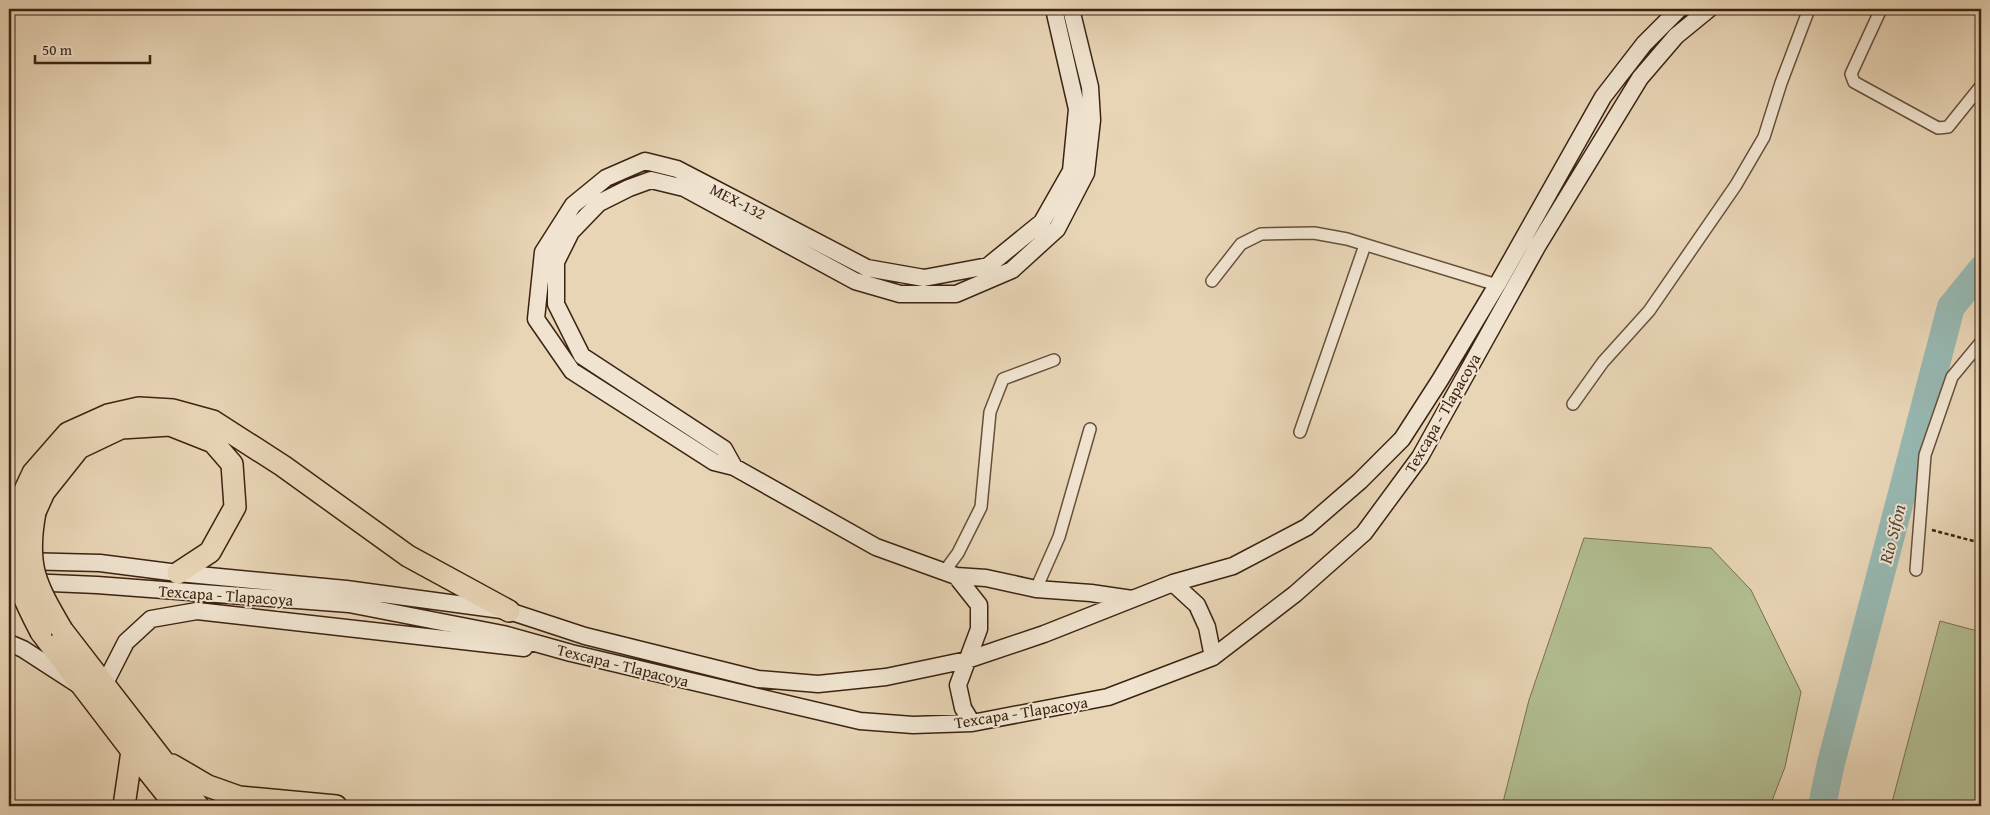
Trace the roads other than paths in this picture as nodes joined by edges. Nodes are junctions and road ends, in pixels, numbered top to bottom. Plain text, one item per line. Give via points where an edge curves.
1 (1054, 9) edge
2 (1072, 9) edge
3 (1680, 9) edge
4 (1709, 9) edge
5 (1810, 9) edge
6 (1881, 9) edge
7 (1981, 86) edge
8 (1365, 245) junction
9 (1212, 281) dead end
10 (1497, 285) junction
11 (1981, 342) edge
12 (1054, 360) dead end
13 (1573, 404) dead end
14 (1090, 429) dead end
15 (1300, 432) dead end
16 (734, 467) junction
17 (26, 510) junction
18 (9, 560) edge
19 (1916, 570) dead end
20 (178, 573) junction
21 (950, 574) junction
22 (9, 581) edge
23 (1173, 583) junction
24 (1036, 589) junction
25 (1132, 599) junction
26 (509, 612) junction
27 (9, 643) edge
28 (570, 653) junction
29 (1213, 657) junction
30 (967, 660) junction
31 (95, 688) junction
32 (972, 723) junction
33 (132, 751) junction
34 (162, 759) junction
35 (124, 806) edge
36 (176, 806) edge
37 (198, 806) edge
38 (336, 806) edge

1 - 16 main road, MEX-132 via 1077,109 1071,171 1042,222 988,266 924,278 867,268 677,169 645,161 606,178 573,205 543,252 536,319 572,371 714,462
2 - 16 main road, MEX-132 via 1090,87 1092,120 1086,173 1057,228 1012,270 956,294 900,294 855,281 684,188 651,180 599,203 571,232 556,262 556,304 582,356 724,449
3 - 10 main road, Texcapa - Tlapacoya via 1644,44 1603,97
4 - 29 main road, Texcapa - Tlapacoya via 1676,36 1640,78 1538,245 1420,457 1364,533 1295,594
5 - 13 street via 1764,137 1736,185 1649,311 1603,362
6 - 7 street via 1851,74 1854,82 1938,128 1948,127
8 - 9 street via 1314,233 1261,234 1241,244
8 - 10 street
8 - 15 street
10 - 23 main road, Texcapa - Tlapacoya via 1402,439 1360,481 1307,527 1233,566
11 - 19 street via 1952,377 1925,455
12 - 21 street via 1003,379 990,412 981,506
14 - 24 street via 1059,537
16 - 21 main road, MEX-132 via 876,547
17 - 20 highway via 78,448 122,428 170,425 213,442 232,464 235,507 210,552
17 - 26 highway via 33,473 68,433 108,415 139,408 173,410 213,421 283,466 408,556
17 - 31 highway, bridge via 32,568 41,594
17 - 31 highway, bridge via 11,538 14,570 23,596 41,632
18 - 20 main road, Texcapa - Tlapacoya via 100,563
20 - 26 main road, Texcapa - Tlapacoya via 346,589
21 - 24 main road
21 - 30 main road via 979,604 979,629
22 - 28 main road, Texcapa - Tlapacoya via 349,604 503,634
23 - 25 main road, Texcapa - Tlapacoya
23 - 29 main road via 1197,605 1207,627
24 - 25 main road
25 - 30 main road, Texcapa - Tlapacoya
26 - 30 main road, Texcapa - Tlapacoya via 585,636 758,679 818,684 886,677
27 - 31 main road
28 - 31 main road via 197,611 151,619 126,642
28 - 32 main road, Texcapa - Tlapacoya via 860,721 913,726
29 - 32 main road, Texcapa - Tlapacoya via 1108,697
30 - 32 main road via 958,685 963,708
31 - 33 highway
31 - 34 highway
33 - 35 highway
33 - 36 highway
34 - 37 highway
34 - 38 highway via 208,786 238,797

